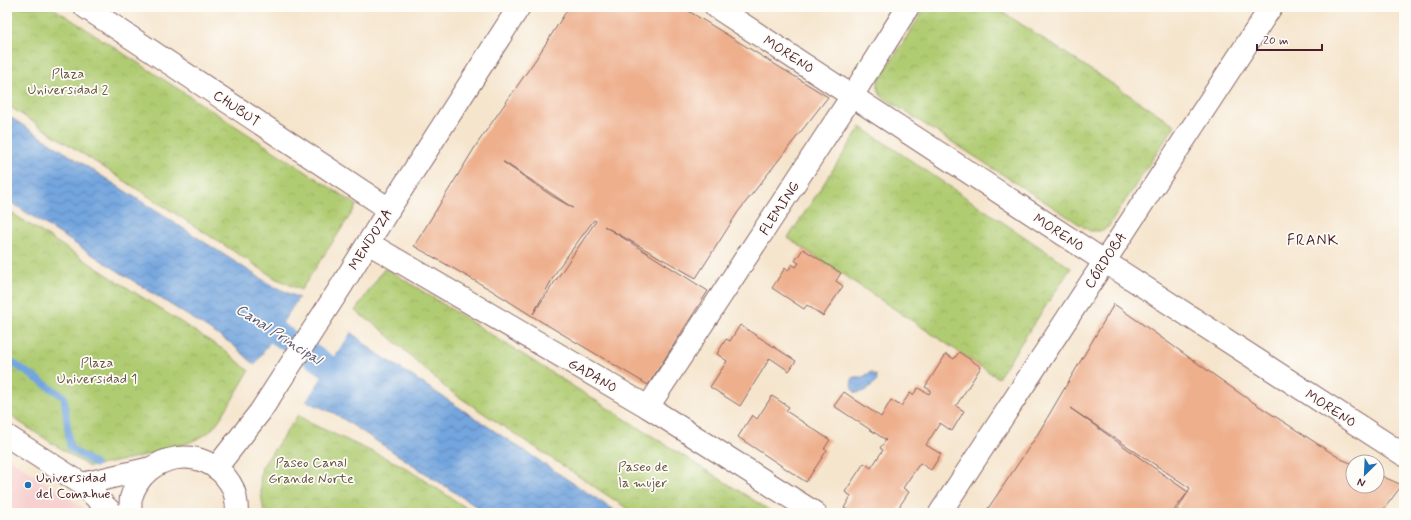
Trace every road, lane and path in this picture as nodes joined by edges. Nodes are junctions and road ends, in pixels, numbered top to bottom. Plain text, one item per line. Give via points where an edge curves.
1 (85, 7) edge
2 (519, 7) edge
3 (716, 7) edge
4 (908, 7) edge
5 (1272, 7) edge
6 (852, 96) junction
7 (389, 209) junction
8 (368, 243) junction
9 (1104, 261) junction
10 (648, 407) junction
11 (7, 436) edge
12 (1404, 455) edge
13 (151, 468) junction
14 (216, 468) junction
15 (82, 484) junction
16 (112, 513) edge
17 (130, 513) edge
18 (237, 513) edge
19 (815, 513) edge
20 (940, 513) edge

1 - 7 street, CHUBUT
2 - 7 street, MENDOZA
3 - 6 street, MORENO
4 - 6 street, FLEMING
5 - 9 street, CÓRDOBA
6 - 9 street, MORENO
6 - 10 street, FLEMING
7 - 8 street, MENDOZA
8 - 10 street, GADANO
8 - 14 street, MENDOZA via 260,412
9 - 12 street, MORENO
9 - 20 street, CÓRDOBA
10 - 19 street, GADANO
11 - 15 street
13 - 14 street via 167,459 185,457 203,460
13 - 15 street
13 - 17 street via 138,481 131,498
14 - 18 street via 230,483 236,499
15 - 16 street

